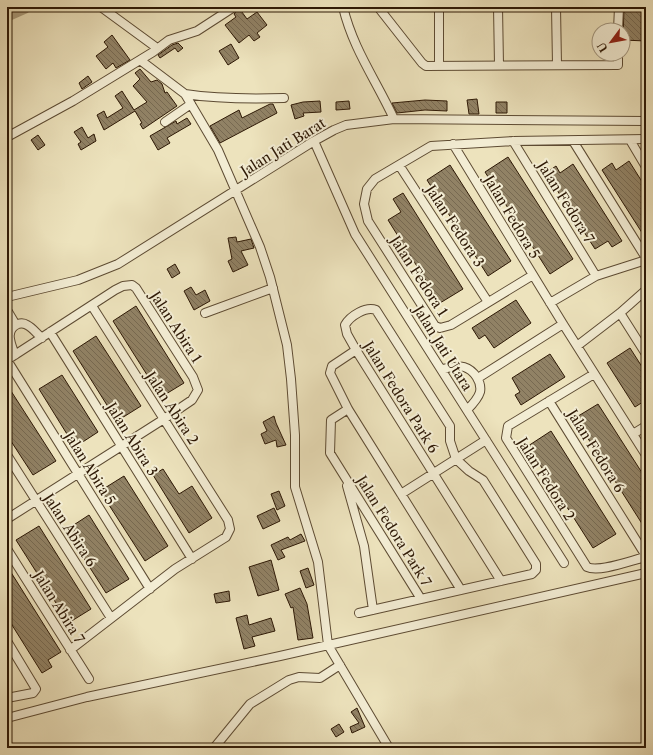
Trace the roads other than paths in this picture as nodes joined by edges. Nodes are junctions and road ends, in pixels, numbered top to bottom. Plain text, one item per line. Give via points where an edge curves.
1 (101, 7) edge
2 (234, 7) edge
3 (343, 7) edge
4 (378, 7) edge
5 (439, 7) edge
6 (498, 7) edge
7 (619, 7) edge
8 (556, 10) edge
9 (618, 22) edge
10 (157, 48) junction
11 (140, 60) junction
12 (618, 62) edge
13 (499, 65) junction
14 (557, 65) junction
15 (439, 66) junction
16 (185, 94) junction
17 (284, 98) dead end
18 (191, 104) junction
19 (394, 119) junction
20 (646, 121) edge
21 (165, 122) dead end
22 (7, 137) edge
23 (646, 139) edge
24 (630, 140) junction
25 (314, 141) junction
26 (513, 141) junction
27 (573, 141) junction
28 (452, 144) junction
29 (399, 165) junction
30 (646, 167) edge
31 (237, 191) junction
32 (646, 259) edge
33 (533, 275) junction
34 (596, 276) junction
35 (273, 288) junction
36 (646, 290) edge
37 (7, 297) edge
38 (488, 302) junction
39 (550, 303) junction
40 (92, 306) junction
41 (7, 310) edge
42 (205, 313) dead end
43 (620, 313) junction
44 (563, 324) junction
45 (16, 325) junction
46 (50, 332) junction
47 (42, 338) junction
48 (577, 346) junction
49 (356, 350) junction
50 (646, 354) edge
51 (10, 358) edge
52 (442, 370) junction
53 (594, 374) junction
54 (478, 378) junction
55 (549, 401) junction
56 (348, 409) junction
57 (467, 410) junction
58 (164, 419) junction
59 (646, 426) edge
60 (633, 434) junction
61 (486, 440) junction
62 (121, 446) junction
63 (7, 455) edge
64 (646, 455) edge
65 (456, 459) junction
66 (433, 473) junction
67 (78, 474) junction
68 (344, 476) junction
69 (401, 494) junction
70 (36, 500) junction
71 (7, 519) edge
72 (7, 549) edge
73 (646, 556) edge
74 (192, 559) junction
75 (564, 563) dead end
76 (646, 573) edge
77 (501, 581) junction
78 (150, 589) junction
79 (461, 590) junction
80 (421, 599) junction
81 (373, 610) junction
82 (359, 613) dead end
83 (111, 618) junction
84 (7, 641) edge
85 (328, 645) junction
86 (70, 650) junction
87 (340, 665) junction
88 (89, 679) dead end
89 (7, 698) edge
90 (7, 718) edge
91 (214, 748) edge
92 (389, 748) edge

1 - 10 street
2 - 10 street via 197,31 174,37
3 - 19 street via 353,41
4 - 15 street via 422,63 426,66
5 - 15 street
6 - 13 street
7 - 9 street
8 - 14 street
10 - 11 street
11 - 16 street
11 - 22 street
12 - 14 street via 618,65
13 - 14 street
13 - 15 street
16 - 17 street via 240,99
16 - 18 street
18 - 21 street
18 - 31 street via 218,150
19 - 20 street, Jalan Jati Barat
19 - 25 street, Jalan Jati Barat via 346,125
23 - 24 street
24 - 27 street
24 - 30 street
25 - 31 street, Jalan Jati Barat
25 - 52 street, Jalan Jati Utara via 355,234
26 - 27 street
26 - 28 street
26 - 34 street, Jalan Fedora 7
27 - 32 street
28 - 29 street via 431,146
28 - 33 street, Jalan Fedora 5
29 - 38 street, Jalan Fedora 3
29 - 38 street, Jalan Fedora 1 via 375,179 367,189 364,204 368,221 435,326 440,328 451,325
31 - 35 street via 260,247
31 - 37 street, Jalan Jati Barat via 118,264 78,280
32 - 34 street
33 - 38 street, Jalan Fedora 1
33 - 39 street, Jalan Fedora 5
34 - 39 street
35 - 42 street
35 - 85 street via 290,363 295,436 295,487 318,562
36 - 43 street
39 - 44 street, Jalan Fedora 5
40 - 46 street
40 - 58 street, Jalan Abira 2
40 - 58 street, Jalan Abira 1 via 123,286 132,284 136,288 198,386 197,394 192,400
41 - 45 street
43 - 48 street
43 - 50 street
44 - 48 street, Jalan Fedora 5
44 - 54 street
45 - 47 street via 27,325
45 - 51 street, Jalan Abira 5 via 9,337
46 - 47 street
46 - 62 street, Jalan Abira 3
47 - 51 street
48 - 53 street, Jalan Fedora 5
49 - 56 street via 332,366 330,373
49 - 65 street, Jalan Fedora Park 6 via 345,325 348,320 372,308 376,310 450,426 450,441
49 - 66 street, Jalan Fedora Park 6
51 - 67 street, Jalan Abira 5
52 - 54 street via 464,367
52 - 57 street, Jalan Jati Utara
53 - 55 street, Jalan Fedora 2
53 - 60 street, Jalan Fedora 5
54 - 57 street via 480,393
55 - 73 street, Jalan Fedora 6
55 - 73 street, Jalan Fedora 2 via 508,426 506,438 587,567 592,570 600,569
56 - 68 street, Jalan Fedora Park 7 via 331,420 330,453
56 - 69 street
57 - 61 street, Jalan Jati Utara
58 - 62 street
58 - 74 street, Jalan Abira 2 via 230,524 226,537
59 - 60 street
60 - 64 street, Jalan Fedora 5
61 - 65 street
61 - 75 street, Jalan Jati Utara
62 - 67 street
62 - 74 street, Jalan Abira 3
63 - 70 street, Jalan Abira 6
65 - 66 street
65 - 77 street via 483,480 536,564 536,570 532,574
66 - 69 street
66 - 77 street, Jalan Fedora Park 6
67 - 70 street
67 - 78 street, Jalan Abira 5
68 - 80 street, Jalan Fedora Park 7
68 - 81 street, Jalan Fedora Park 7 via 364,546
69 - 79 street
70 - 71 street
70 - 83 street, Jalan Abira 6
72 - 86 street, Jalan Abira 7
74 - 78 street
76 - 85 street
77 - 79 street
78 - 83 street
79 - 80 street
80 - 81 street
81 - 82 street
83 - 86 street
84 - 89 street via 36,689
85 - 87 street
85 - 90 street via 87,697
86 - 88 street, Jalan Abira 7
87 - 91 street via 320,678 299,677 289,680 250,704
87 - 92 street

